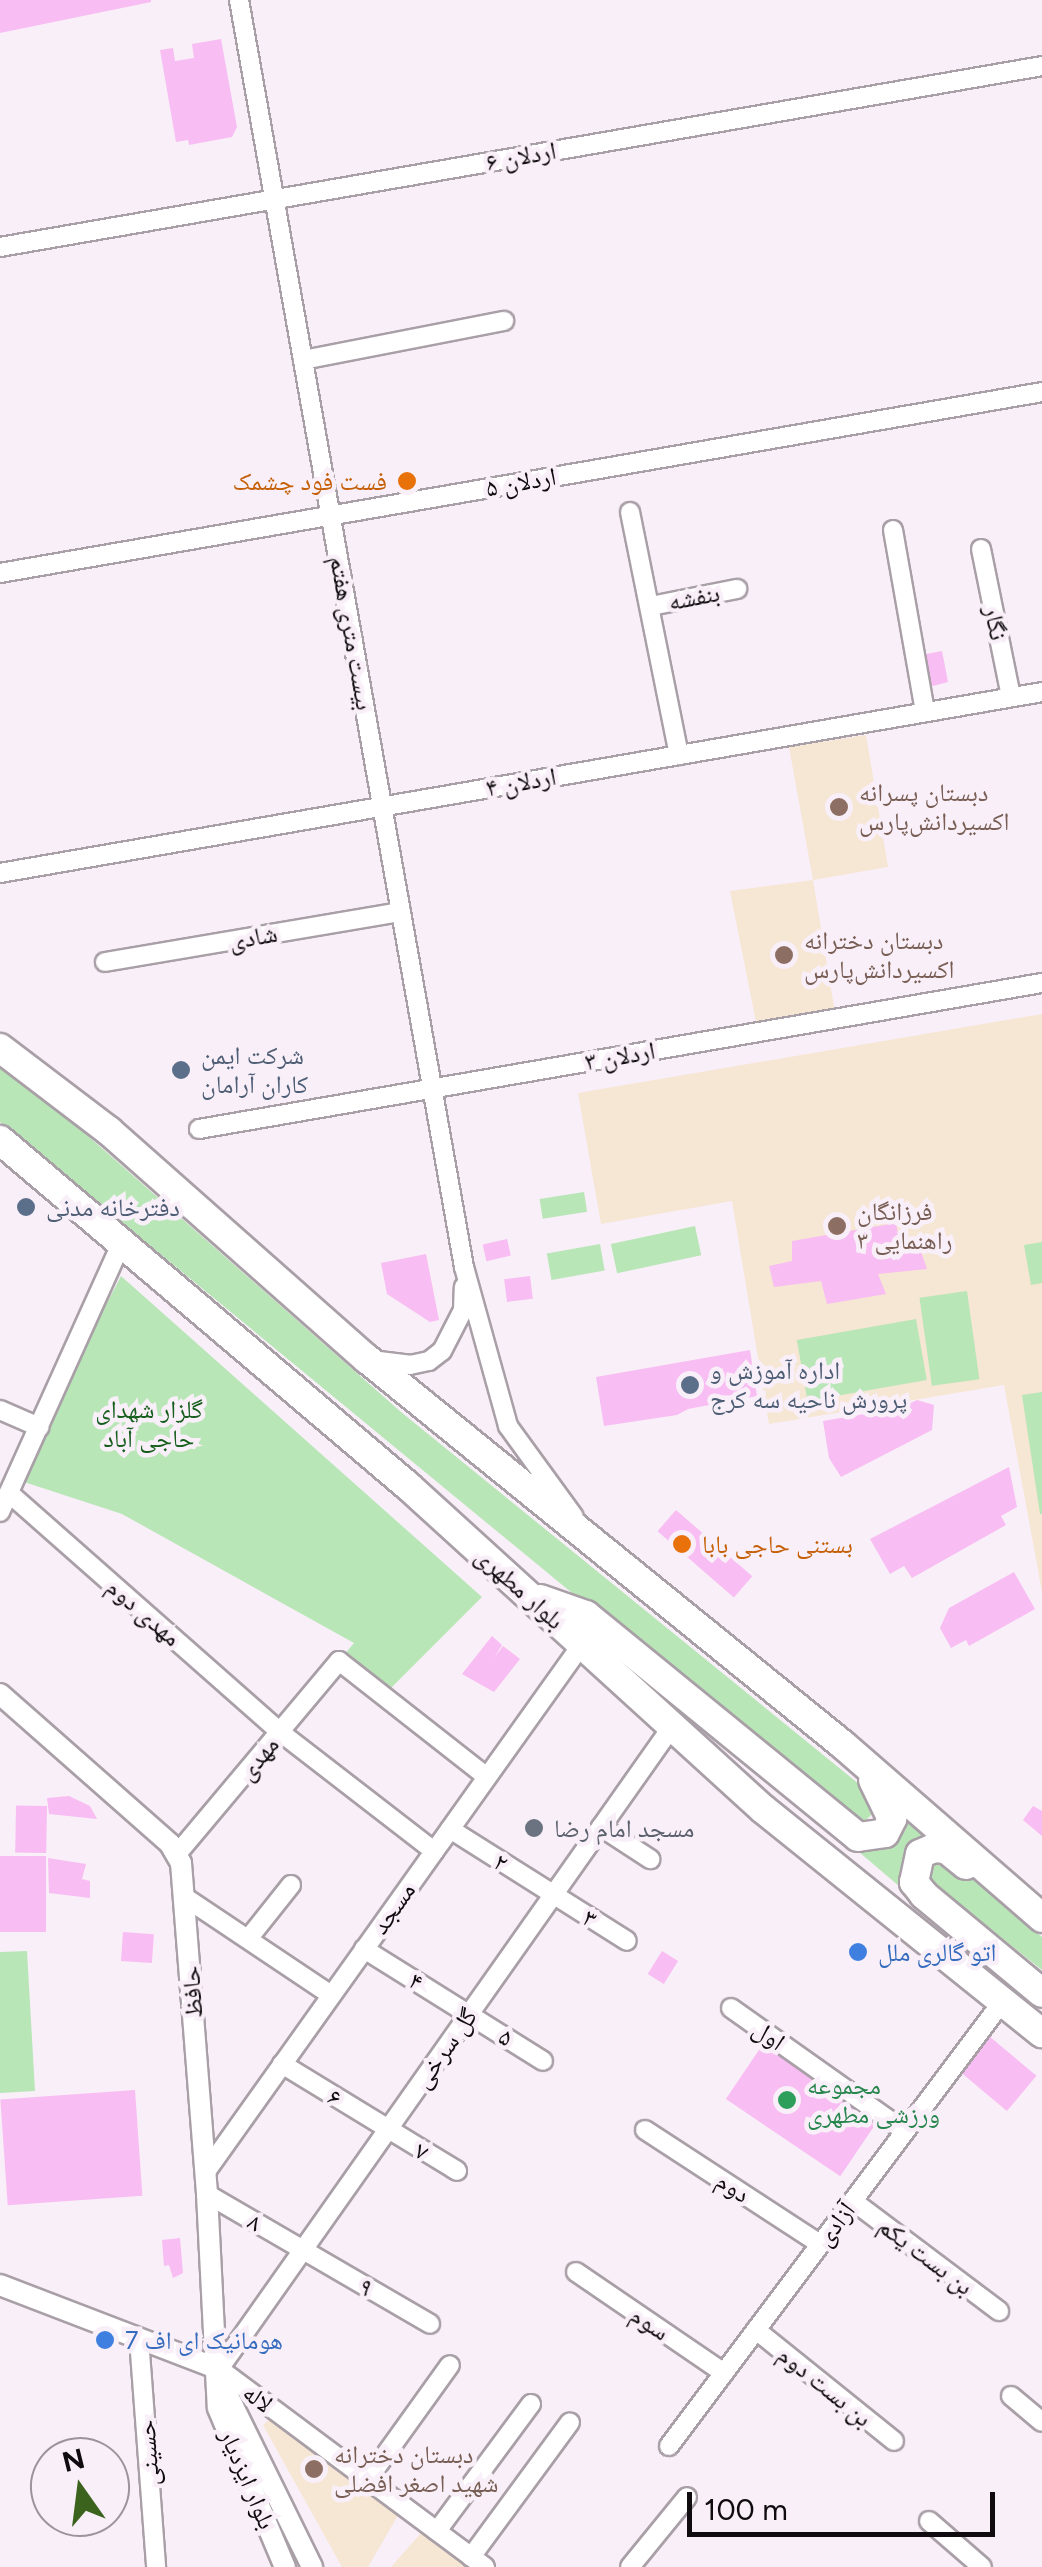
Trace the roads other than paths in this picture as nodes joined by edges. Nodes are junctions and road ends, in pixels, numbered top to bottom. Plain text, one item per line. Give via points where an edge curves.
1 (240, 0) edge
2 (1042, 66) edge
3 (275, 199) junction
4 (0, 247) edge
5 (504, 322) dead end
6 (303, 360) junction
7 (1042, 392) edge
8 (630, 512) dead end
9 (331, 515) junction
10 (893, 530) dead end
11 (981, 548) dead end
12 (0, 573) edge
13 (737, 589) dead end
14 (651, 606) junction
15 (1042, 692) edge
16 (1010, 697) junction
17 (925, 712) junction
18 (679, 755) junction
19 (382, 806) junction
20 (0, 873) edge
21 (401, 912) junction
22 (105, 962) dead end
23 (1042, 983) edge
24 (0, 1048) edge
25 (432, 1088) junction
26 (199, 1129) dead end
27 (0, 1140) edge
28 (121, 1244) junction
29 (464, 1267) junction
30 (367, 1359) junction
31 (0, 1410) edge
32 (38, 1428) junction
33 (9, 1493) junction
34 (0, 1512) edge
35 (593, 1540) junction
36 (524, 1593) junction
37 (582, 1644) junction
38 (0, 1694) edge
39 (671, 1728) junction
40 (280, 1732) junction
41 (842, 1744) junction
42 (487, 1777) junction
43 (601, 1827) junction
44 (450, 1829) junction
45 (434, 1851) junction
46 (177, 1854) junction
47 (650, 1859) dead end
48 (291, 1886) dead end
49 (552, 1896) junction
50 (186, 1898) junction
51 (1036, 1913) edge
52 (248, 1939) junction
53 (627, 1941) dead end
54 (364, 1949) junction
55 (1042, 1994) edge
56 (332, 1995) junction
57 (1002, 2002) junction
58 (731, 2008) dead end
59 (468, 2014) junction
60 (1042, 2033) edge
61 (543, 2060) dead end
62 (282, 2064) junction
63 (645, 2130) dead end
64 (386, 2131) junction
65 (906, 2131) junction
66 (456, 2170) dead end
67 (206, 2183) junction
68 (852, 2201) junction
69 (820, 2244) junction
70 (303, 2250) junction
71 (576, 2272) dead end
72 (0, 2286) edge
73 (999, 2311) dead end
74 (430, 2324) dead end
75 (756, 2330) junction
76 (139, 2339) junction
77 (450, 2365) dead end
78 (219, 2368) junction
79 (724, 2373) junction
80 (1012, 2396) dead end
81 (530, 2404) dead end
82 (570, 2422) dead end
83 (1042, 2422) edge
84 (894, 2441) dead end
85 (669, 2446) dead end
86 (368, 2479) junction
87 (687, 2497) dead end
88 (929, 2521) dead end
89 (437, 2531) junction
90 (478, 2562) edge
91 (156, 2567) edge
92 (284, 2567) edge
93 (312, 2567) edge
94 (630, 2567) edge
95 (982, 2567) edge

1 - 3 street, بیست متری هفتم
2 - 3 street, اردلان ۶
3 - 4 street, اردلان ۶
3 - 6 street, بیست متری هفتم
5 - 6 street
6 - 9 street, بیست متری هفتم
7 - 9 street, اردلان ۵
8 - 14 street
9 - 12 street, اردلان ۵
9 - 19 street, بیست متری هفتم
10 - 17 street
11 - 16 street, نگار
13 - 14 street, بنفشه
14 - 18 street
15 - 16 street, اردلان ۴
16 - 17 street, اردلان ۴
17 - 18 street, اردلان ۴
18 - 19 street, اردلان ۴
19 - 20 street, اردلان ۴
19 - 21 street, بیست متری هفتم
21 - 22 street, شادی
21 - 25 street, بیست متری هفتم
23 - 25 street, اردلان ۳
24 - 30 main road via 109,1131
25 - 26 street, اردلان ۳
25 - 29 street, بیست متری هفتم
27 - 28 main road, بلوار مطهری
28 - 32 street
28 - 36 main road, بلوار مطهری
29 - 30 street via 463,1310 442,1351 410,1365
29 - 35 street via 508,1426
30 - 35 main road
31 - 32 street
32 - 33 street
33 - 34 street
33 - 40 street, مهدی دوم
35 - 41 main road
36 - 37 main road, بلوار مطهری
36 - 41 main road via 586,1615 858,1837 885,1832 890,1808
37 - 39 main road, بلوار مطهری
37 - 42 street, مسجد
38 - 46 street
39 - 43 street, گل سرخی
39 - 57 main road, بلوار مطهری
40 - 42 street, مهدی via 339,1661
40 - 45 street
40 - 46 street, مهدی
41 - 51 main road
42 - 44 street, مسجد
43 - 47 street
43 - 49 street, گل سرخی
44 - 45 street, مسجد
44 - 49 street, ۲
45 - 54 street, مسجد
46 - 50 street, حافظ
48 - 52 street
49 - 53 street, ۳
49 - 59 street, گل سرخی
50 - 52 street
50 - 67 street, حافظ
51 - 55 main road via 946,1850 920,1854 914,1865 914,1882 924,1895
52 - 56 street
54 - 56 street, مسجد
54 - 59 street, ۴
56 - 62 street, مسجد
57 - 60 main road, بلوار مطهری
57 - 65 street, آزادی
58 - 65 street, اول
59 - 61 street, ۵
59 - 64 street, گل سرخی
62 - 64 street, ۶
62 - 67 street, مسجد
63 - 69 street, دوم
64 - 66 street, ۷
64 - 70 street, گل سرخی
65 - 68 street, آزادی
67 - 70 street, ۸
67 - 78 street, حافظ
68 - 69 street, آزادی
68 - 73 street, بن بست یکم
69 - 75 street, آزادی
70 - 74 street, ۹
70 - 78 street, گل سرخی
71 - 79 street, سوم
72 - 76 street, لاله
75 - 79 street, آزادی
75 - 84 street, بن بست دوم
76 - 78 street, لاله
76 - 91 street, حسینی
77 - 86 street
78 - 86 street, لاله
78 - 92 street, بلوار ایزدیار via 218,2408
78 - 93 street, بلوار ایزدیار
79 - 85 street, آزادی
80 - 83 street
81 - 89 street
82 - 90 street
86 - 89 street, لاله
87 - 94 street
88 - 95 street
89 - 90 street, لاله

